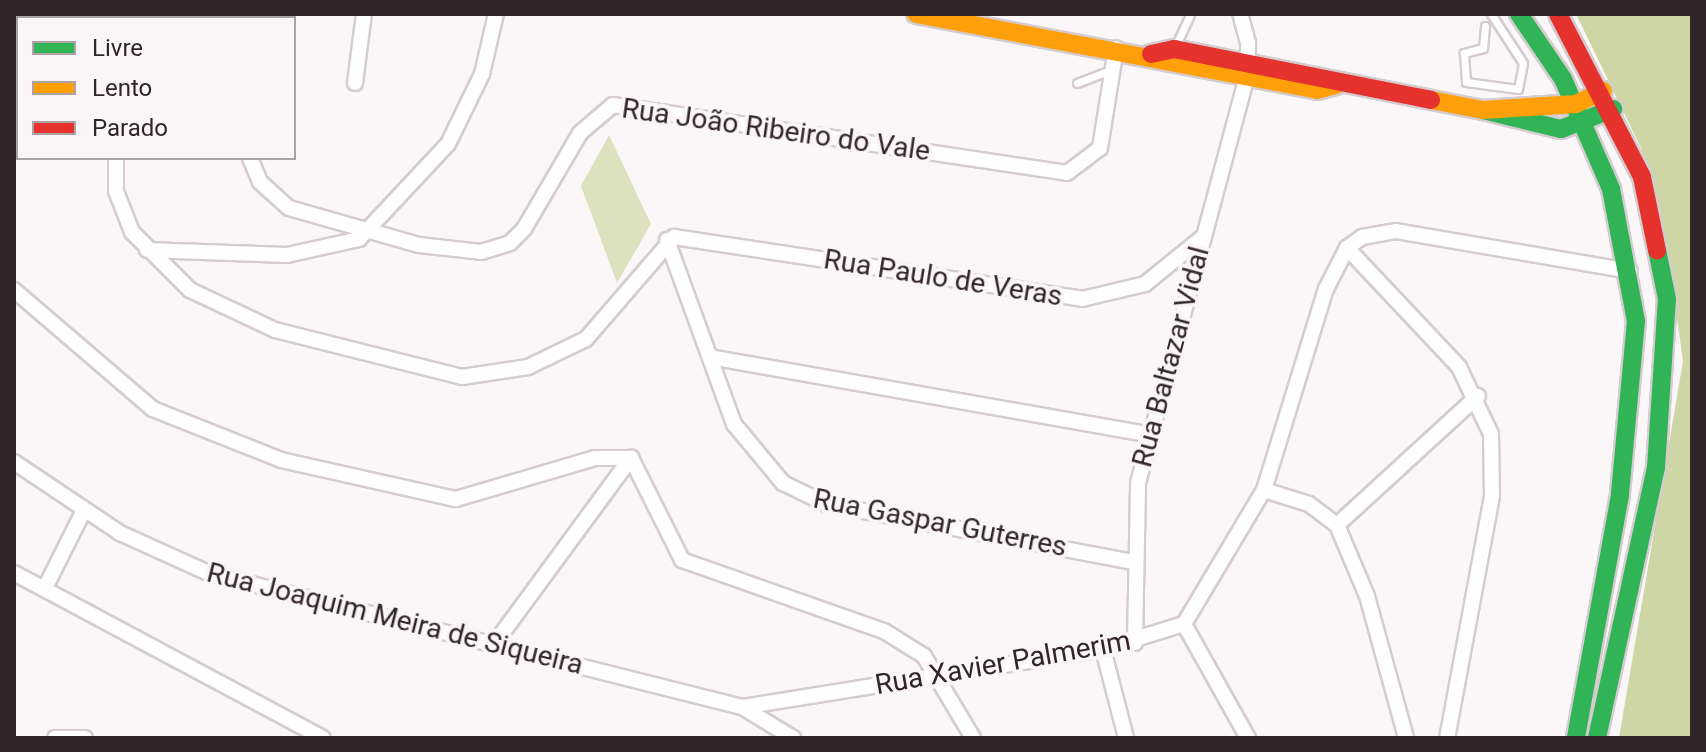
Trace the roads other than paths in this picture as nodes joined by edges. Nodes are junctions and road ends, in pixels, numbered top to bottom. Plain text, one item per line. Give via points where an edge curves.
1 (364, 14) edge
2 (496, 14) edge
3 (916, 14) edge
4 (1240, 14) edge
5 (1491, 14) edge
6 (1519, 14) edge
7 (1558, 14) edge
8 (1190, 15) edge
9 (938, 16) edge
10 (1485, 26) dead end
11 (1116, 48) junction
12 (1174, 49) junction
13 (1151, 54) junction
14 (1112, 69) junction
15 (1247, 70) junction
16 (355, 83) dead end
17 (1077, 83) dead end
18 (1603, 91) junction
19 (1613, 109) junction
20 (1580, 112) junction
21 (116, 160) edge
22 (251, 160) edge
23 (369, 230) junction
24 (1203, 237) junction
25 (667, 240) junction
26 (1347, 248) junction
27 (147, 250) junction
28 (1630, 271) junction
29 (14, 290) edge
30 (710, 357) junction
31 (1478, 396) junction
32 (1148, 434) junction
33 (631, 458) junction
34 (14, 462) edge
35 (1264, 490) junction
36 (83, 512) junction
37 (1337, 525) junction
38 (1134, 562) junction
39 (14, 573) edge
40 (46, 586) junction
41 (1184, 624) junction
42 (495, 643) junction
43 (1135, 643) junction
44 (1103, 649) junction
45 (938, 674) junction
46 (742, 707) junction
47 (55, 738) edge
48 (85, 738) edge
49 (323, 738) edge
50 (793, 738) edge
51 (973, 738) edge
52 (1126, 738) edge
53 (1248, 738) edge
54 (1406, 738) edge
55 (1447, 738) edge
56 (1576, 738) edge
57 (1597, 738) edge

1 - 16 street
2 - 23 street via 482,74 448,144
3 - 9 main road
4 - 15 street
5 - 10 lane via 1523,63 1518,89 1466,82 1464,53 1483,48
6 - 20 main road
7 - 18 main road
8 - 12 lane
9 - 11 main road
11 - 13 main road
11 - 14 street, Rua João Ribeiro do Vale
12 - 13 main road
12 - 15 main road
13 - 15 main road via 1162,63
14 - 17 lane
14 - 23 street, Rua João Ribeiro do Vale via 1100,148 1067,173 624,104 592,117 510,243 455,251
15 - 20 main road via 1317,90 1336,85 1561,129
15 - 24 street, Rua Baltazar Vidal
18 - 19 main road
18 - 20 main road
19 - 20 main road
19 - 57 main road via 1659,239 1667,374 1656,468
20 - 28 main road via 1611,189
21 - 27 street via 122,212
22 - 23 street, Rua João Ribeiro do Vale via 260,182 289,208
23 - 27 street via 309,253
24 - 25 street, Rua Paulo de Veras via 1145,284 1082,299 685,237
24 - 32 street, Rua Baltazar Vidal
25 - 27 street via 620,307 586,339 528,367 487,377 386,361 242,319 182,284
25 - 30 street, Rua Gaspar Guterres
26 - 28 street via 1362,237 1396,231
26 - 31 street
26 - 35 street via 1326,289
28 - 56 main road via 1633,391
29 - 33 street via 153,409 281,460 456,499 485,496 595,458
30 - 32 street
30 - 38 street, Rua Gaspar Guterres via 746,445 798,494
31 - 37 street
31 - 55 street via 1491,434 1492,496
32 - 38 street, Rua Baltazar Vidal
33 - 42 street
33 - 45 street via 682,560 884,631
34 - 36 street, Rua Joaquim Meira de Siqueira
35 - 37 street via 1309,504
35 - 41 street
36 - 40 street
36 - 42 street, Rua Joaquim Meira de Siqueira via 208,573
37 - 54 street via 1367,596
38 - 43 street, Rua Baltazar Vidal
39 - 40 street
40 - 49 street
41 - 43 street, Rua Xavier Palmerim
41 - 53 street
42 - 46 street, Rua Joaquim Meira de Siqueira
43 - 44 street, Rua Xavier Palmerim
44 - 45 street, Rua Xavier Palmerim
44 - 52 street
45 - 46 street, Rua Xavier Palmerim
45 - 51 street
46 - 50 street, Rua Joaquim Meira de Siqueira
47 - 48 street

